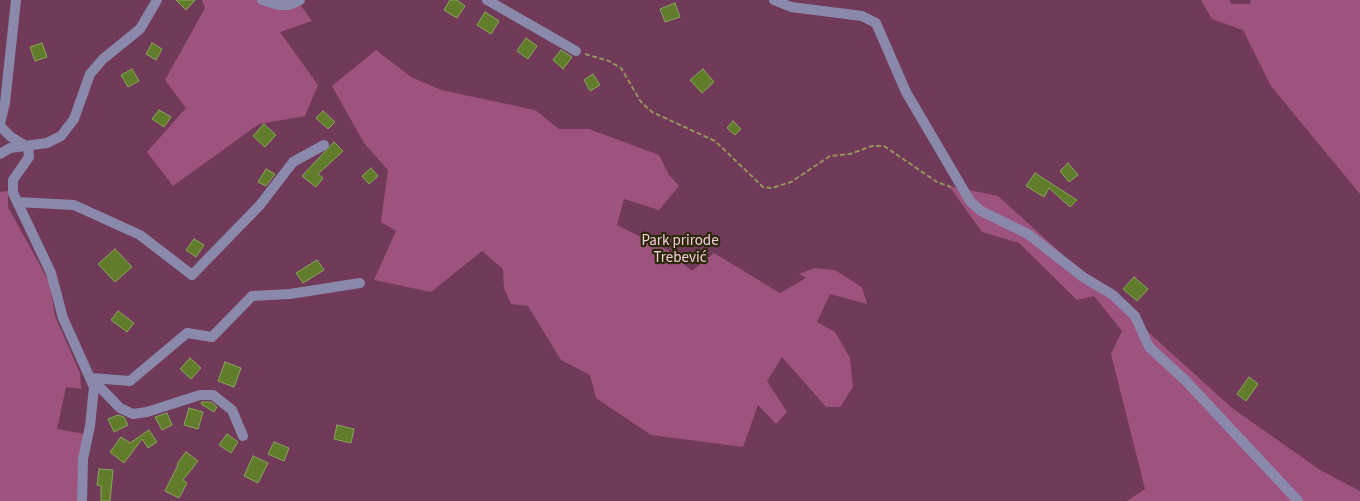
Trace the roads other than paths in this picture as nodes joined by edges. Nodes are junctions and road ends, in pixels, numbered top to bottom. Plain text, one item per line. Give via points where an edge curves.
1 (16, 0) edge
2 (156, 0) edge
3 (262, 0) edge
4 (300, 0) edge
5 (486, 0) edge
6 (774, 0) edge
7 (576, 51) road end
8 (0, 125) edge
9 (324, 145) dead end
10 (28, 147) junction
11 (0, 154) edge
12 (17, 202) junction
13 (360, 284) dead end
14 (92, 378) junction
15 (243, 436) dead end
16 (82, 501) edge
17 (1298, 501) edge

1 - 8 street
2 - 10 street via 140,29 90,74 68,128 47,143
3 - 4 street via 278,5
5 - 7 street
6 - 17 street via 791,7 862,16 876,23 906,92 970,201 981,211 1028,234 1123,304 1135,316 1149,347 1186,381
8 - 10 street via 11,137
9 - 12 street via 293,162 260,205 192,275 140,235 74,204
10 - 11 street via 10,148
10 - 12 street via 29,157 12,180
12 - 14 street via 51,273 62,318
13 - 14 street via 252,296 212,337 187,333 130,381
14 - 15 street via 120,408 133,414 200,395 213,395 232,410
14 - 16 street via 94,399 83,458

